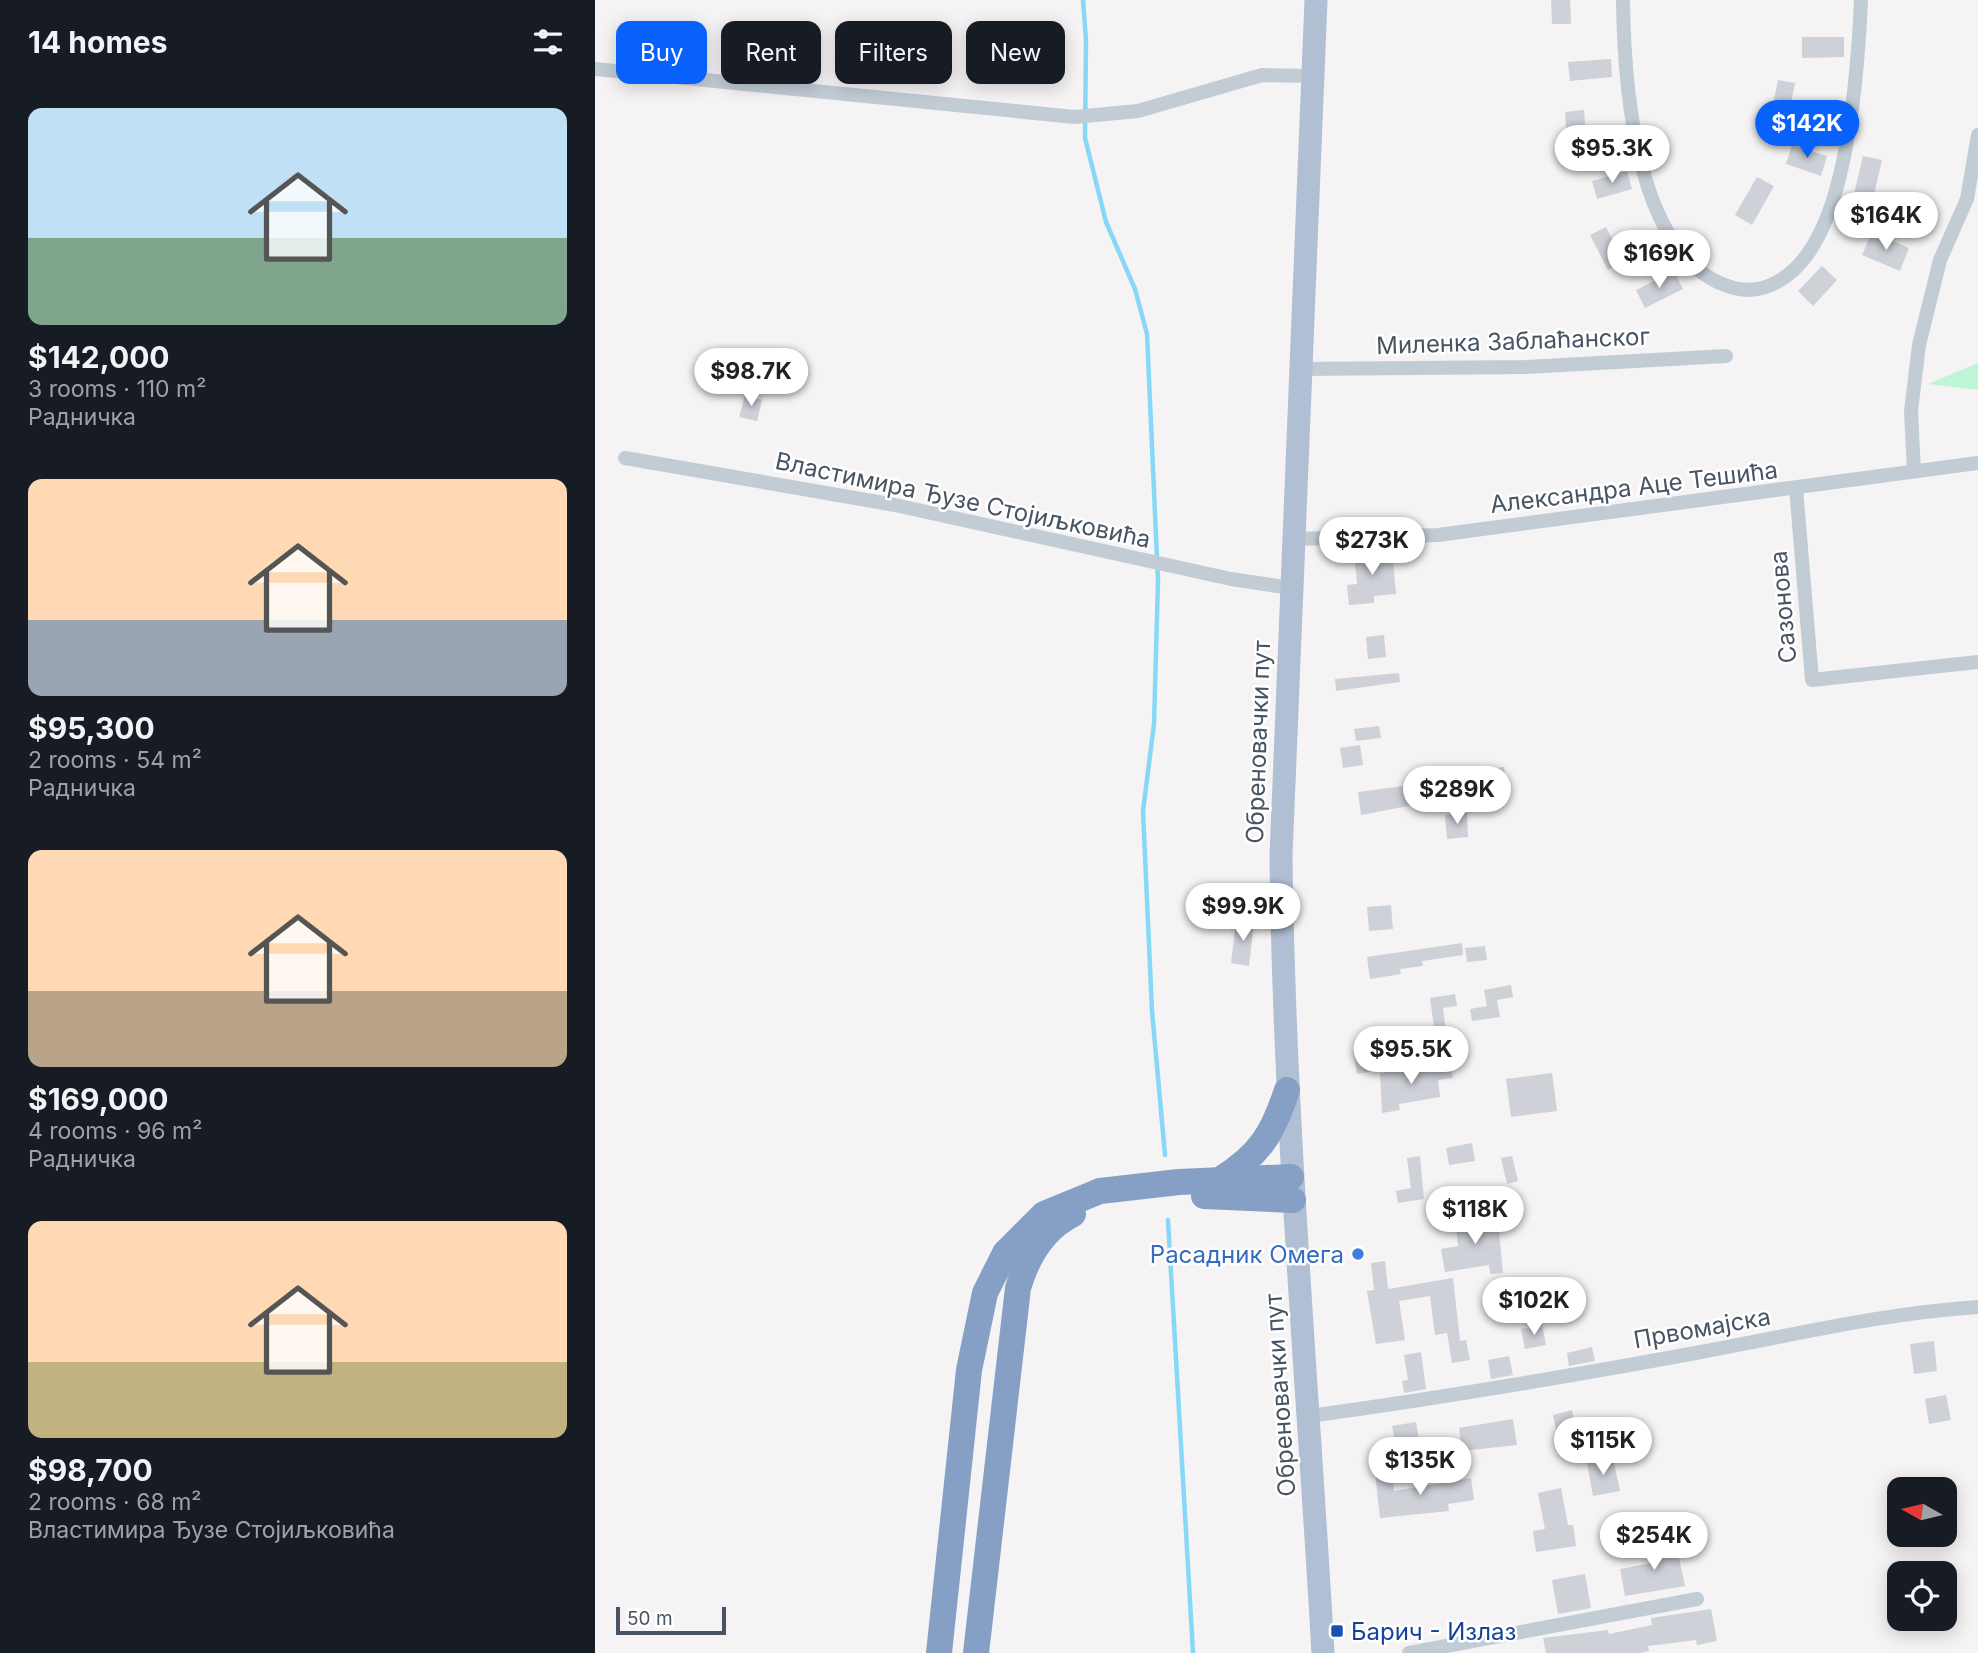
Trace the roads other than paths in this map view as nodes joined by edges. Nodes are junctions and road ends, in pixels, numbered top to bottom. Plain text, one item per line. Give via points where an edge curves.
1 (1316, 0) edge
2 (1623, 0) edge
3 (1861, 0) edge
4 (595, 69) edge
5 (1313, 76) junction
6 (1978, 135) edge
7 (1726, 356) dead end
8 (1300, 369) junction
9 (625, 458) dead end
10 (1978, 463) edge
11 (1914, 471) junction
12 (1796, 488) junction
13 (1294, 539) junction
14 (1291, 588) junction
15 (1978, 662) edge
16 (1287, 1090) junction
17 (1221, 1179) junction
18 (1292, 1189) junction
19 (1978, 1307) edge
20 (1309, 1416) junction
21 (1697, 1599) dead end
22 (939, 1653) edge
23 (976, 1653) edge
24 (1323, 1653) edge
25 (1409, 1653) edge

1 - 5 main road, Обреновачки пут
2 - 3 street via 1633,124 1654,204 1688,263 1711,280 1748,292 1770,287 1809,252 1833,197 1858,79
4 - 5 street via 1075,117 1138,111 1247,77
5 - 8 main road, Обреновачки пут
6 - 11 street via 1967,199 1940,260 1919,345 1911,411
7 - 8 street, Миленка Заблаћанског via 1526,367
8 - 13 main road, Обреновачки пут
9 - 14 street, Властимира Ђузе Стојиљковића via 895,505
10 - 11 street, Александра Аце Тешића
11 - 12 street, Александра Аце Тешића
12 - 13 street, Александра Аце Тешића via 1438,535
12 - 15 street, Сазонова via 1812,680
13 - 14 main road, Обреновачки пут
14 - 16 main road, Обреновачки пут via 1281,856
16 - 17 highway via 1279,1115 1258,1150
16 - 18 main road, Обреновачки пут
17 - 18 highway
17 - 22 highway via 1124,1187 1075,1199 1030,1224 1005,1252 985,1293 971,1357
18 - 20 main road, Обреновачки пут
18 - 23 highway via 1116,1201 1088,1207 1069,1216 1036,1246 1025,1264 1014,1310
19 - 20 street, Првомајска via 1823,1329 1465,1395
20 - 24 main road, Обреновачки пут
21 - 25 street

